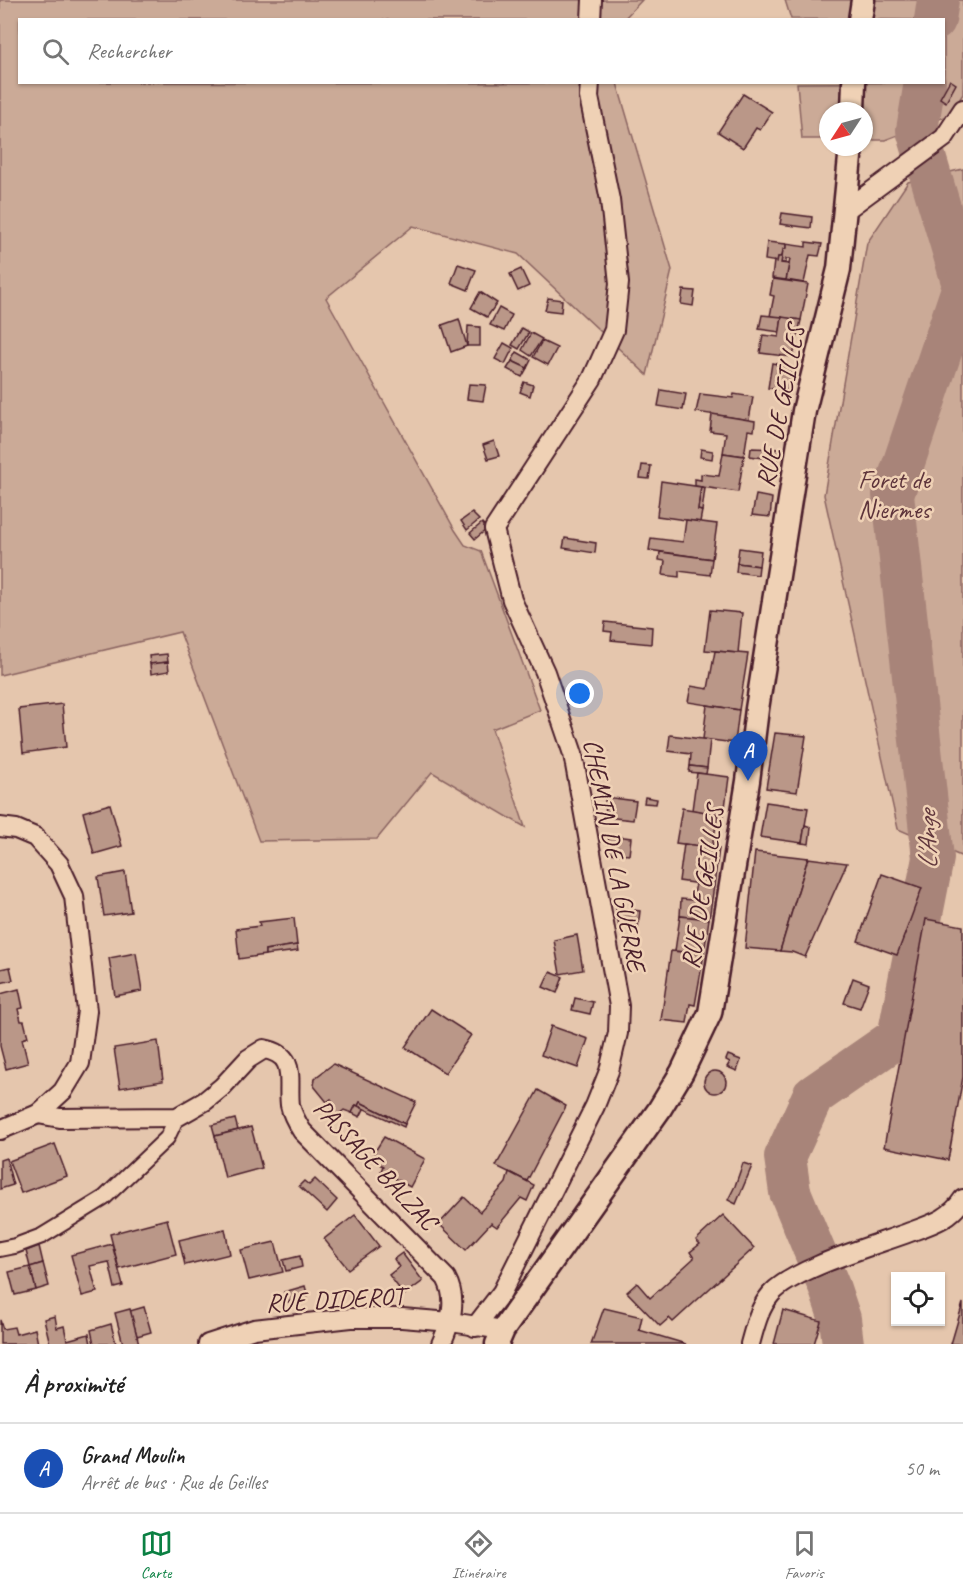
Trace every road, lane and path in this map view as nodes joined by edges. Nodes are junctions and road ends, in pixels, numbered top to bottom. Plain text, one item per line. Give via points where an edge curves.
1 (592, 0) edge
2 (863, 0) edge
3 (591, 18) edge
4 (860, 18) edge
5 (590, 84) edge
6 (854, 84) edge
7 (853, 102) edge
8 (963, 109) edge
9 (850, 156) edge
10 (846, 210) junction
11 (0, 827) edge
12 (38, 1114) junction
13 (177, 1117) junction
14 (0, 1130) edge
15 (963, 1199) edge
16 (0, 1249) edge
17 (451, 1322) junction
18 (474, 1327) junction
19 (500, 1337) edge
20 (208, 1344) edge
21 (441, 1344) edge
22 (750, 1344) edge

1 - 3 street
2 - 4 street
5 - 18 street, CHEMIN DE LA GUERRE via 618,271 614,330 592,379 494,529 512,600 545,672 573,754 619,1006 618,1033 595,1106 502,1292
6 - 7 street
8 - 10 street via 944,138
9 - 10 street, RUE DE GEILLES
10 - 19 street, RUE DE GEILLES via 836,283 804,411 710,1013 659,1110
11 - 12 street via 35,837 59,864 74,896 87,1011 80,1063 63,1091
12 - 13 street, PASSAGE BALZAC via 60,1118
12 - 14 street
13 - 16 street, PASSAGE BALZAC via 167,1137 105,1198 42,1236
13 - 17 street, PASSAGE BALZAC via 205,1101 248,1059 264,1049 284,1057 289,1068 294,1120 446,1278 453,1299
15 - 22 street via 955,1211 934,1224 832,1260 786,1281 760,1310
17 - 18 street, RUE DIDEROT
17 - 20 street, RUE DIDEROT via 351,1318 254,1329
17 - 21 street
18 - 19 street, RUE DIDEROT

